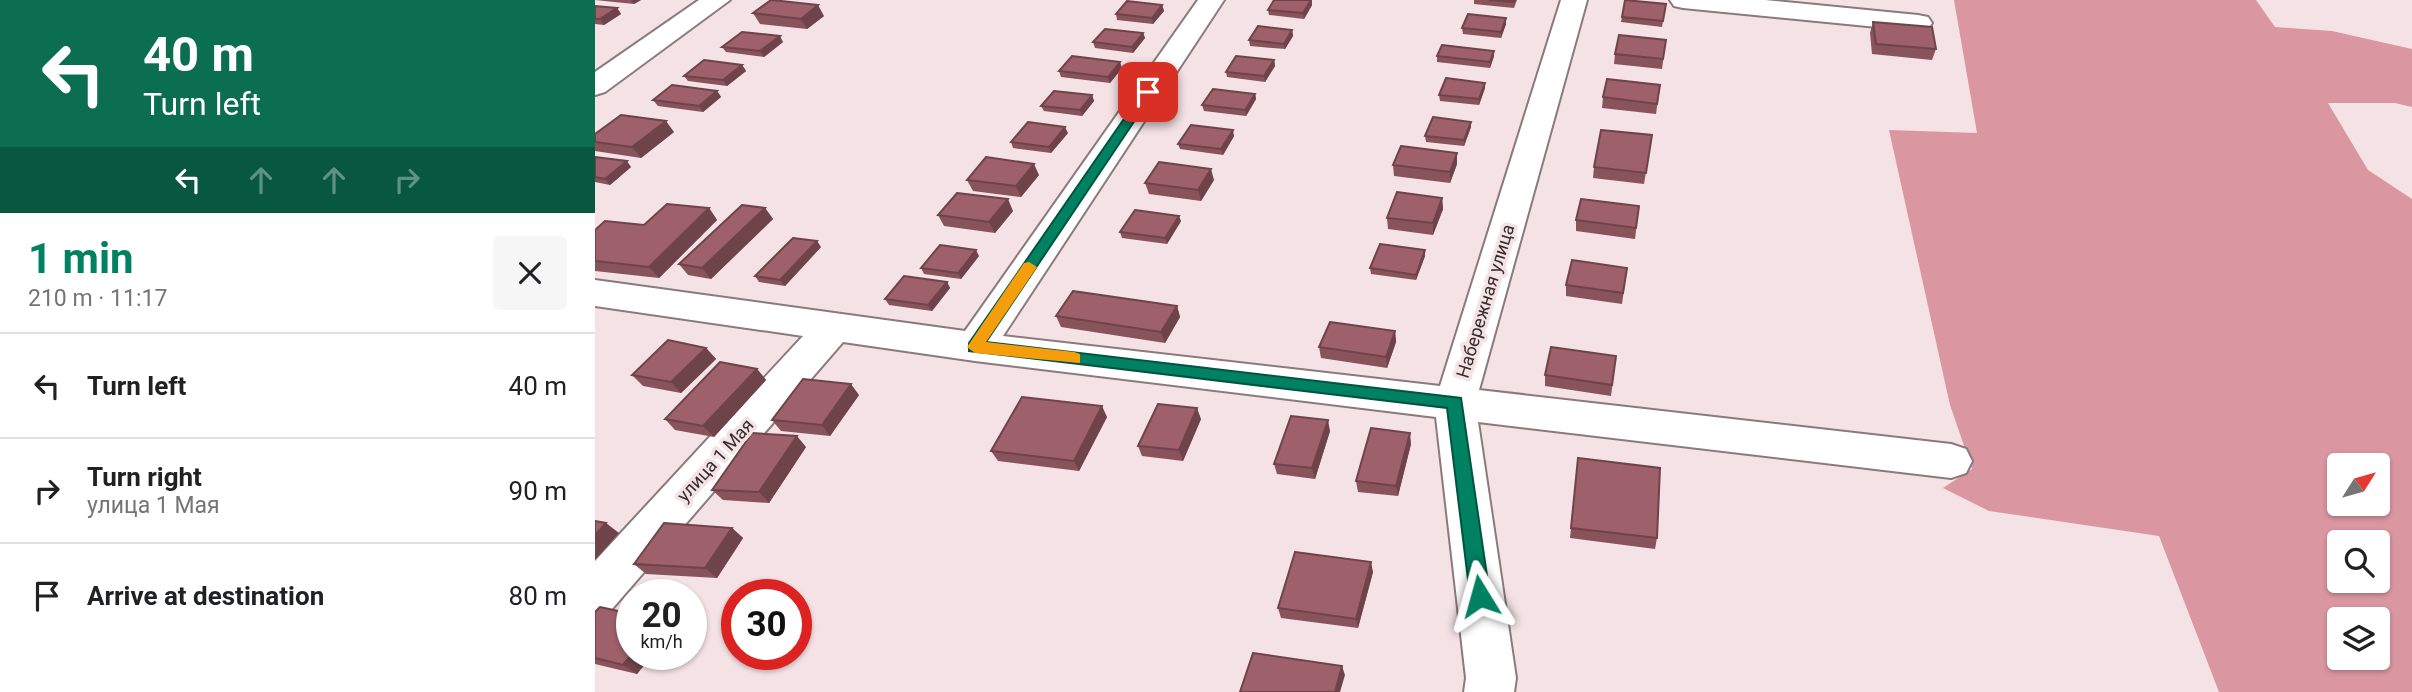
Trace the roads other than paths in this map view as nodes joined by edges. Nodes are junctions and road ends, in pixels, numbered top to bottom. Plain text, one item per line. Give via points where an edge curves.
1 (717, 0) edge
2 (1211, 0) edge
3 (1574, 0) edge
4 (1683, 0) edge
5 (1919, 23) edge
6 (595, 86) edge
7 (595, 293) edge
8 (835, 326) junction
9 (975, 347) junction
10 (1455, 403) junction
11 (1951, 461) dead end
12 (595, 594) edge
13 (1489, 692) edge

1 - 6 street
2 - 9 street
3 - 10 street, Набережная улица
4 - 5 street
7 - 8 street
8 - 9 street
8 - 12 street, улица 1 Мая
9 - 10 street
10 - 11 street
10 - 13 street, Набережная улица via 1491,678

